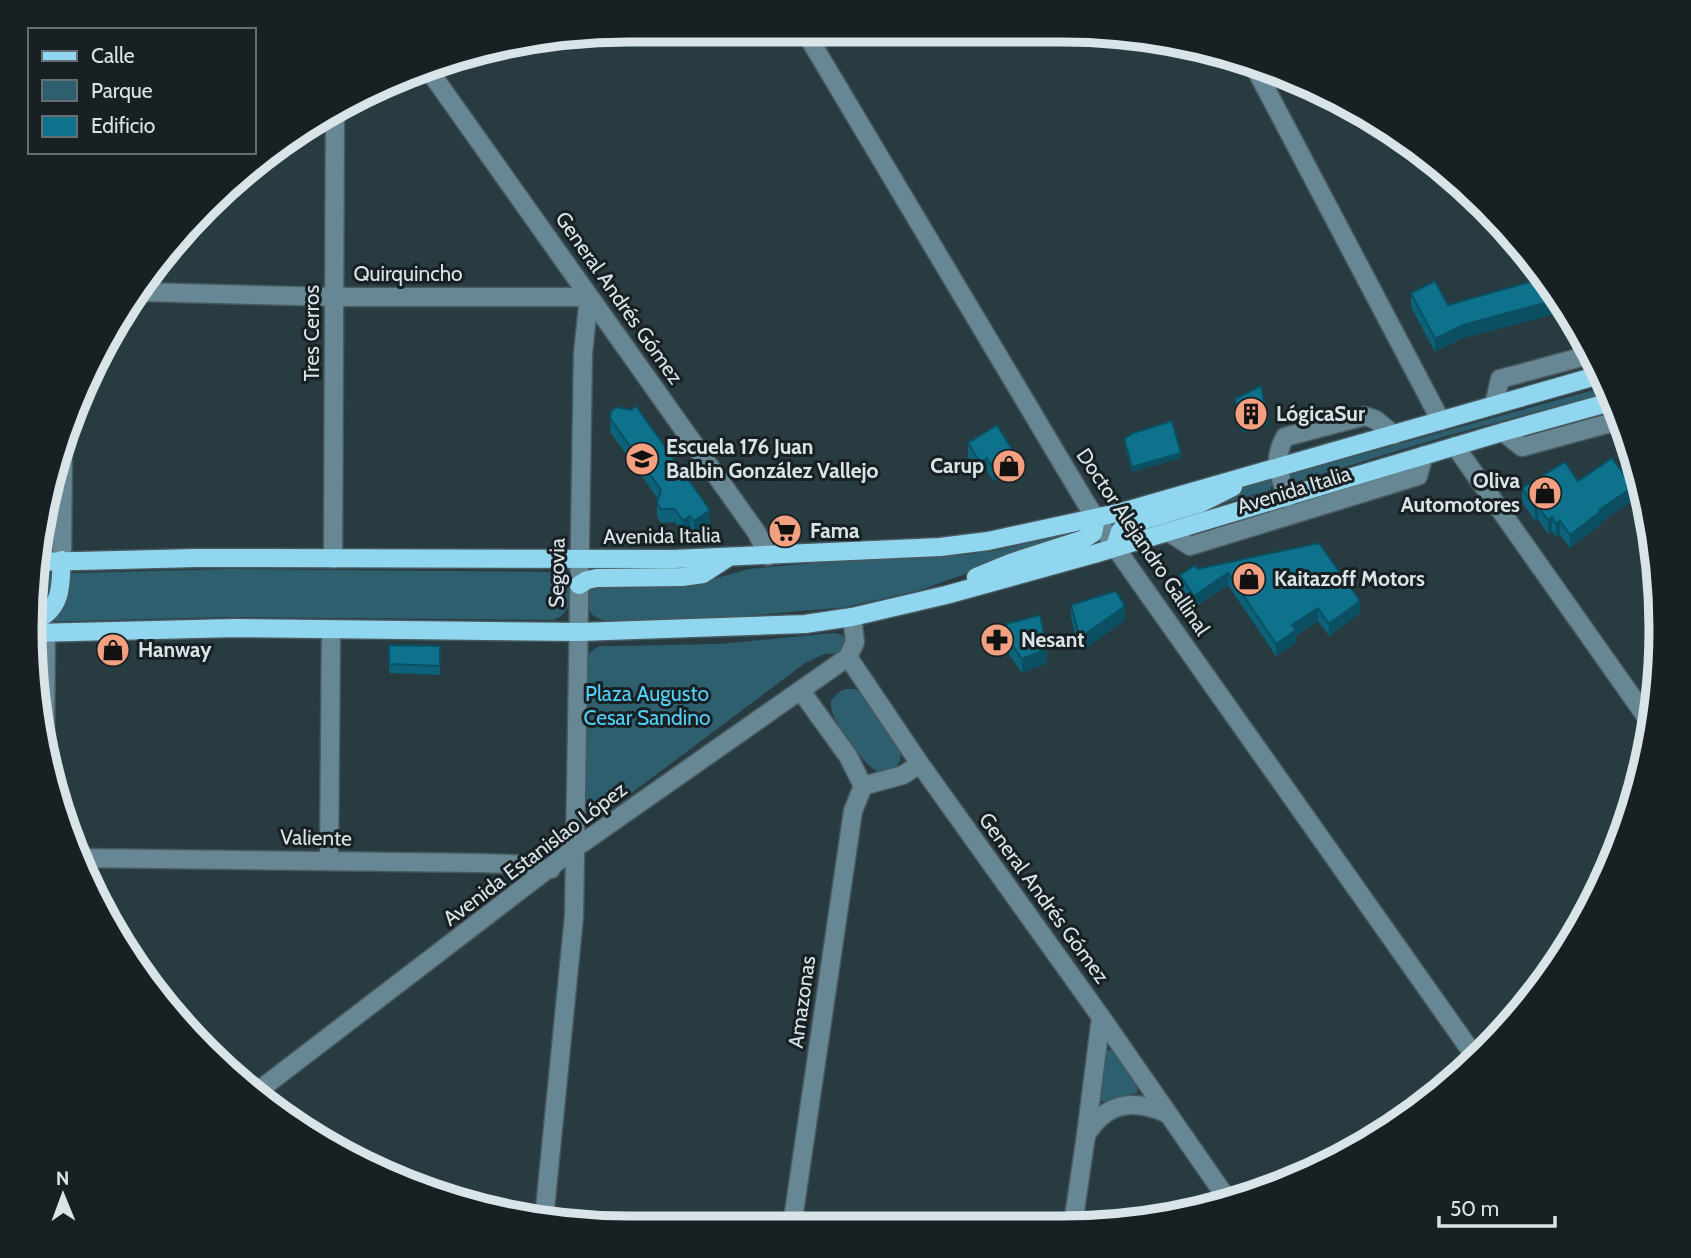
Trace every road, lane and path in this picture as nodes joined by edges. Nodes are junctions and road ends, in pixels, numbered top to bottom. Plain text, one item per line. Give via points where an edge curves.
1 (811, 42) edge
2 (433, 76) edge
3 (1259, 76) edge
4 (335, 121) edge
5 (149, 292) edge
6 (335, 297) junction
7 (589, 297) junction
8 (1582, 357) edge
9 (1592, 377) edge
10 (1604, 404) edge
11 (1494, 405) junction
12 (1441, 421) junction
13 (1611, 423) edge
14 (1503, 432) junction
15 (1394, 435) junction
16 (1455, 446) junction
17 (1424, 455) junction
18 (1277, 466) junction
19 (63, 474) edge
20 (1241, 477) junction
21 (1287, 498) junction
22 (1096, 518) junction
23 (1167, 531) junction
24 (1115, 547) junction
25 (768, 555) junction
26 (729, 557) junction
27 (333, 559) junction
28 (62, 560) junction
29 (580, 560) junction
30 (46, 561) edge
31 (579, 585) junction
32 (946, 595) junction
33 (42, 615) edge
34 (852, 617) junction
35 (331, 630) junction
36 (42, 632) edge
37 (579, 632) junction
38 (848, 657) junction
39 (801, 691) junction
40 (1643, 712) edge
41 (920, 764) junction
42 (863, 786) junction
43 (574, 849) junction
44 (89, 858) edge
45 (330, 860) junction
46 (551, 869) junction
47 (1101, 1017) junction
48 (1470, 1050) edge
49 (263, 1087) edge
50 (1166, 1113) junction
51 (1086, 1135) junction
52 (1223, 1193) edge
53 (545, 1210) edge
54 (793, 1216) edge
55 (1074, 1216) edge

1 - 22 street, Doctor Alejandro Gallinal
2 - 7 street, General Andrés Gómez
3 - 12 street
4 - 6 street, Tres Cerros
5 - 6 street, Quirquincho
6 - 7 street, Quirquincho
6 - 27 street, Tres Cerros
7 - 25 street, General Andrés Gómez via 757,533
7 - 29 street, Segovia via 583,353
8 - 11 street via 1500,379
9 - 11 main road, Avenida Italia
10 - 14 main road, Avenida Italia
11 - 12 main road, Avenida Italia
12 - 15 main road, Avenida Italia
13 - 14 street via 1522,447
14 - 16 main road, Avenida Italia
15 - 18 main road, Avenida Italia
15 - 18 street, Avenida Italia via 1365,416 1285,437
16 - 17 main road, Avenida Italia
16 - 40 street
17 - 21 main road, Avenida Italia
17 - 23 street, Avenida Italia via 1418,476 1190,546
18 - 20 main road, Avenida Italia
18 - 21 street, Avenida Italia
19 - 28 street
20 - 22 main road, Avenida Italia
20 - 24 main road via 1208,500 1126,525
21 - 23 main road, Avenida Italia
22 - 24 street, Doctor Alejandro Gallinal
22 - 25 main road, Avenida Italia via 940,547
22 - 32 main road via 1093,533 1084,539 983,573
23 - 24 main road, Avenida Italia
24 - 32 main road, Avenida Italia
24 - 48 street, Doctor Alejandro Gallinal
25 - 26 main road, Avenida Italia
26 - 29 main road, Avenida Italia
26 - 31 main road via 703,574 597,578
27 - 28 main road, Avenida Italia
27 - 29 main road, Avenida Italia
28 - 30 main road, Avenida Italia
28 - 33 main road via 59,595
29 - 31 street, Segovia
31 - 37 street, Segovia
32 - 34 main road, Avenida Italia
34 - 37 main road, Avenida Italia via 758,627
34 - 38 street via 855,642
35 - 36 main road, Avenida Italia
35 - 37 main road, Avenida Italia
35 - 45 street
37 - 43 street, Segovia
38 - 39 street, Avenida Estanislao López
38 - 41 street, General Andrés Gómez
39 - 42 street via 848,756
39 - 43 street, Avenida Estanislao López
41 - 42 street via 903,775
41 - 47 street, General Andrés Gómez
42 - 54 street, Amazonas via 853,811
43 - 46 street, Avenida Estanislao López
43 - 53 street, Segovia via 573,916
44 - 45 street, Valiente
45 - 46 street, Valiente
46 - 49 street, Avenida Estanislao López
47 - 50 street, General Andrés Gómez
47 - 51 street
50 - 51 street via 1140,1105 1122,1106 1101,1116
50 - 52 street, General Andrés Gómez
51 - 55 street

